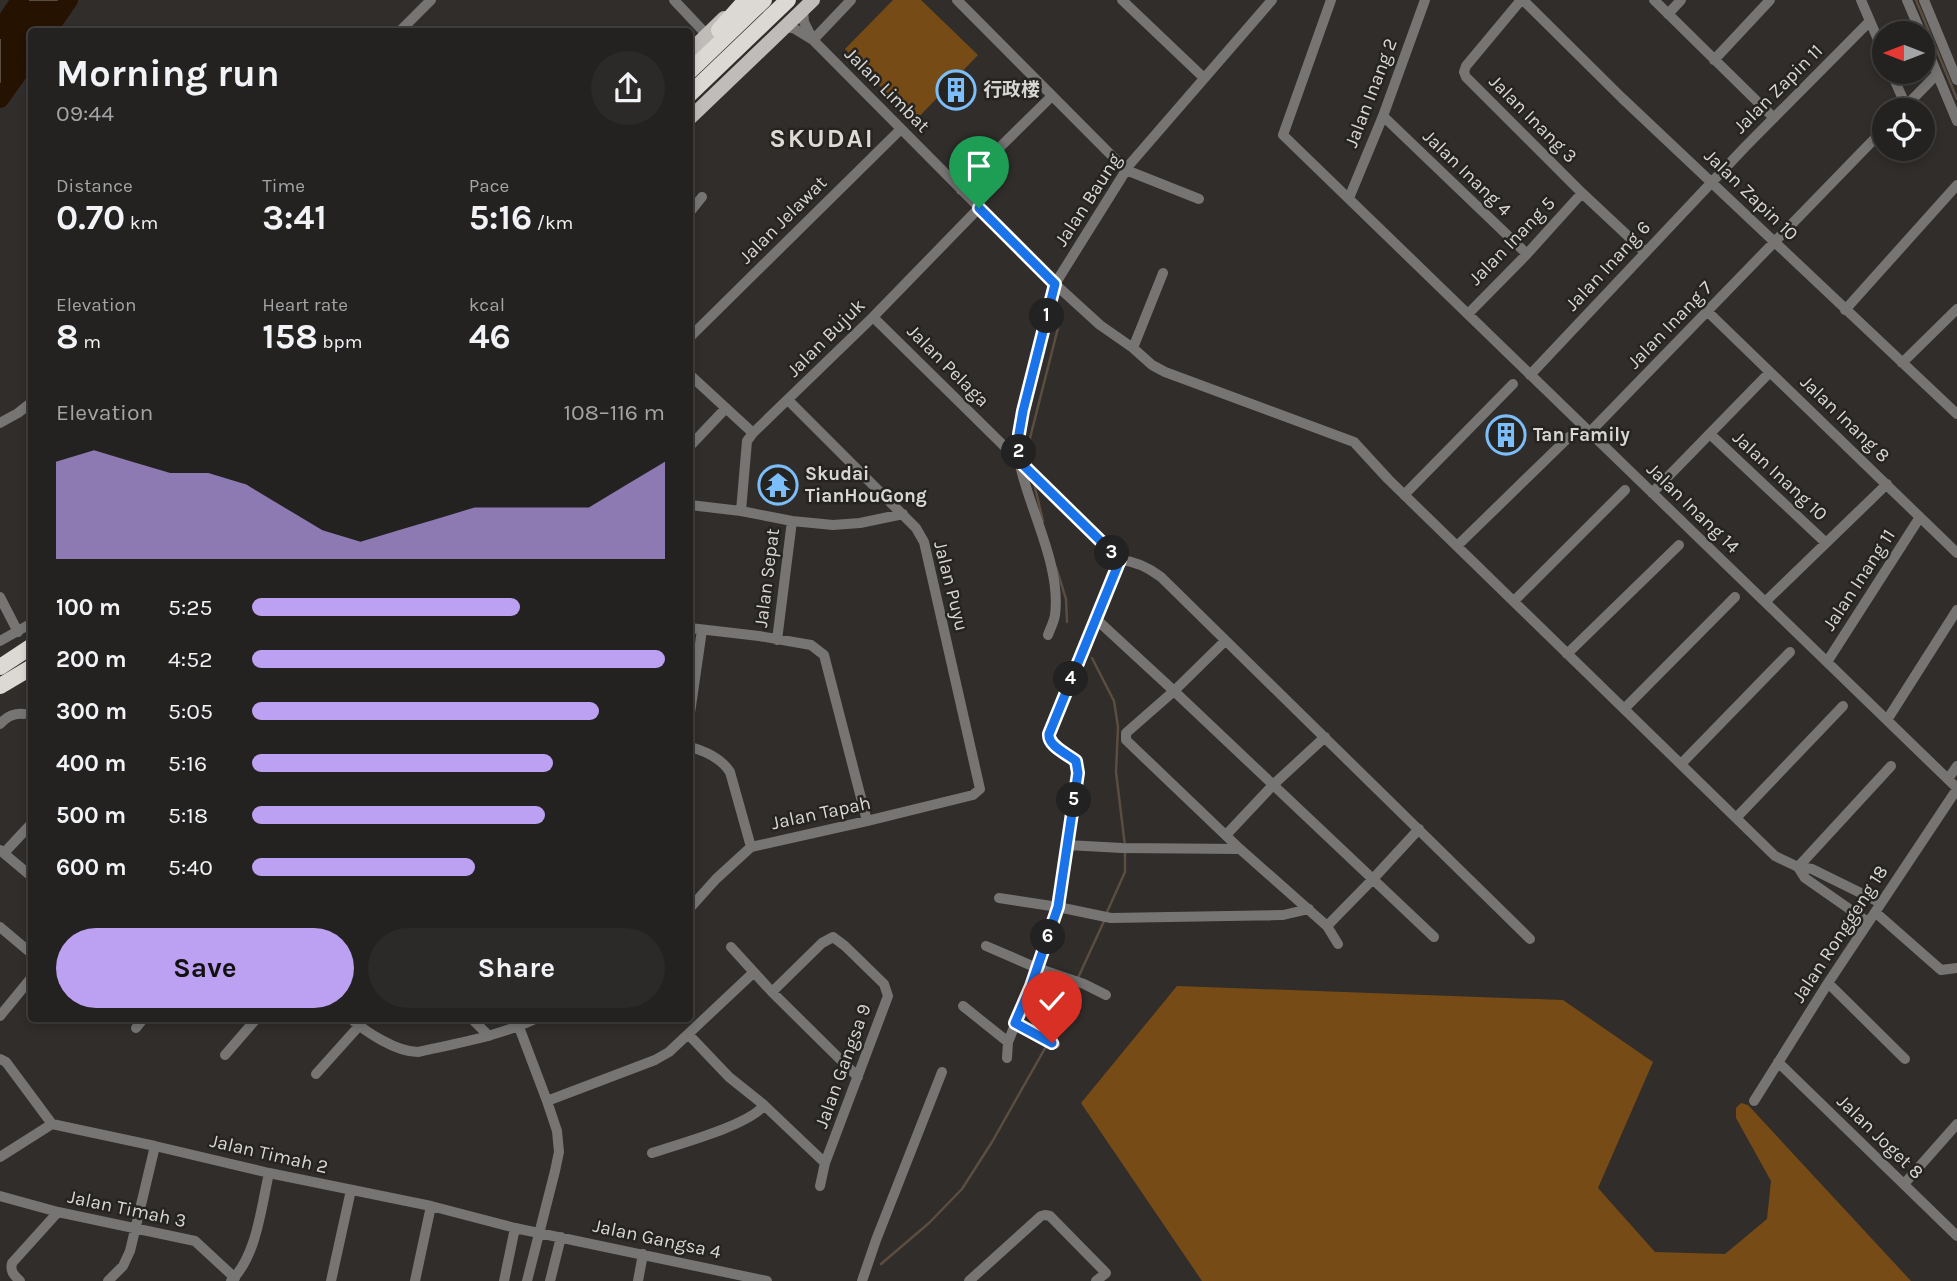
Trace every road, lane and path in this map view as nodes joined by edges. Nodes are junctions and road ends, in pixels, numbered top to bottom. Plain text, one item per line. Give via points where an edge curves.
1 (431, 0) edge
2 (674, 0) edge
3 (745, 0) edge
4 (764, 0) edge
5 (788, 0) edge
6 (851, 0) edge
7 (957, 0) edge
8 (1122, 0) edge
9 (1272, 0) edge
10 (1331, 0) edge
11 (1425, 0) edge
12 (1522, 0) edge
13 (1654, 0) edge
14 (1681, 0) edge
15 (1770, 0) edge
16 (1861, 0) edge
17 (1907, 0) edge
18 (1924, 0) edge
19 (808, 5) edge
20 (1668, 14) junction
21 (1870, 21) junction
22 (1916, 21) edge
23 (784, 26) junction
24 (1872, 26) edge
25 (403, 28) edge
26 (706, 34) junction
27 (813, 40) junction
28 (693, 48) edge
29 (693, 60) edge
30 (1714, 60) junction
31 (693, 68) edge
32 (1937, 74) joint
33 (1203, 78) junction
34 (1957, 80) edge
35 (693, 91) edge
36 (1052, 96) junction
37 (1914, 98) edge
38 (693, 114) edge
39 (1382, 116) junction
40 (1774, 118) junction
41 (1957, 121) edge
42 (901, 129) junction
43 (1872, 142) edge
44 (1126, 170) junction
45 (1713, 183) junction
46 (1957, 185) edge
47 (961, 190) junction
48 (1582, 193) junction
49 (702, 197) dead end
50 (1349, 198) junction
51 (1199, 199) dead end
52 (693, 208) edge
53 (979, 208) junction
54 (1775, 243) junction
55 (1645, 252) junction
56 (1527, 254) junction
57 (1163, 273) dead end
58 (1055, 284) junction
59 (1957, 309) edge
60 (1845, 310) junction
61 (1708, 312) junction
62 (1468, 314) junction
63 (873, 317) junction
64 (693, 334) edge
65 (1133, 348) junction
66 (1902, 363) junction
67 (1770, 372) junction
68 (1530, 374) junction
69 (693, 377) edge
70 (1513, 384) dead end
71 (1957, 396) edge
72 (788, 400) junction
73 (28, 405) edge
74 (1948, 405) junction
75 (726, 408) junction
76 (1957, 414) edge
77 (0, 422) edge
78 (1590, 432) junction
79 (753, 433) junction
80 (1710, 434) junction
81 (1569, 437) dead end
82 (693, 443) edge
83 (1019, 461) junction
84 (1887, 484) junction
85 (1625, 490) dead end
86 (1652, 493) junction
87 (1404, 495) junction
88 (693, 505) edge
89 (741, 511) junction
90 (902, 514) junction
91 (1920, 517) junction
92 (792, 521) junction
93 (1826, 543) junction
94 (1679, 545) dead end
95 (1457, 546) junction
96 (1957, 553) edge
97 (1120, 560) junction
98 (0, 597) edge
99 (1735, 597) dead end
100 (1514, 601) junction
101 (1765, 602) junction
102 (1957, 610) edge
103 (1096, 620) junction
104 (28, 626) edge
105 (693, 628) edge
106 (702, 630) junction
107 (18, 632) junction
108 (1048, 635) dead end
109 (777, 640) junction
110 (0, 641) edge
111 (1224, 641) junction
112 (28, 649) edge
113 (1790, 652) dead end
114 (1567, 653) junction
115 (1827, 662) junction
116 (0, 667) edge
117 (28, 669) edge
118 (0, 686) edge
119 (1174, 691) junction
120 (693, 692) edge
121 (1843, 706) dead end
122 (1624, 709) junction
123 (24, 714) dead end
124 (1886, 720) junction
125 (0, 724) edge
126 (1325, 737) junction
127 (693, 748) edge
128 (1681, 764) junction
129 (1957, 765) edge
130 (1892, 766) dead end
131 (1948, 779) junction
132 (1274, 784) junction
133 (980, 789) joint
134 (1957, 789) edge
135 (1736, 818) junction
136 (867, 821) junction
137 (28, 827) edge
138 (1419, 829) junction
139 (1226, 835) junction
140 (1067, 845) junction
141 (751, 847) junction
142 (1240, 849) junction
143 (2, 852) edge
144 (1798, 867) junction
145 (28, 874) edge
146 (1372, 880) junction
147 (999, 898) dead end
148 (693, 905) edge
149 (1058, 907) junction
150 (1309, 909) junction
151 (1875, 913) junction
152 (1327, 926) junction
153 (0, 927) edge
154 (1434, 937) dead end
155 (1530, 939) dead end
156 (1338, 944) dead end
157 (986, 946) dead end
158 (731, 947) dead end
159 (28, 951) edge
160 (1037, 968) junction
161 (1957, 968) edge
162 (753, 973) junction
163 (28, 982) edge
164 (1828, 983) junction
165 (772, 992) junction
166 (1106, 995) dead end
167 (963, 1006) dead end
168 (0, 1016) edge
169 (141, 1022) edge
170 (254, 1022) edge
171 (354, 1022) edge
172 (475, 1022) edge
173 (529, 1022) edge
174 (1015, 1023) junction
175 (519, 1027) junction
176 (136, 1028) dead end
177 (689, 1035) junction
178 (489, 1036) junction
179 (1007, 1042) junction
180 (1050, 1042) dead end
181 (225, 1055) dead end
182 (1007, 1058) dead end
183 (0, 1059) edge
184 (1905, 1059) dead end
185 (1778, 1062) junction
186 (942, 1072) dead end
187 (316, 1074) dead end
188 (858, 1077) junction
189 (547, 1101) junction
190 (1754, 1101) dead end
191 (764, 1105) junction
192 (52, 1124) junction
193 (1957, 1124) edge
194 (155, 1146) junction
195 (652, 1153) dead end
196 (0, 1157) edge
197 (825, 1163) junction
198 (269, 1173) junction
199 (1903, 1184) junction
200 (820, 1186) dead end
201 (351, 1190) junction
202 (0, 1196) edge
203 (431, 1206) junction
204 (58, 1212) junction
205 (514, 1228) junction
206 (135, 1229) junction
207 (538, 1233) junction
208 (1957, 1236) edge
209 (561, 1237) junction
210 (643, 1254) junction
211 (233, 1279) edge
212 (20, 1281) edge
213 (108, 1281) edge
214 (331, 1281) edge
215 (415, 1281) edge
216 (504, 1281) edge
217 (527, 1281) edge
218 (551, 1281) edge
219 (638, 1281) edge
220 (768, 1281) edge
221 (862, 1281) edge
222 (969, 1281) edge
223 (1096, 1281) edge

1 - 25 street
2 - 26 street
3 - 26 main road
3 - 29 highway
4 - 31 highway
5 - 35 highway
6 - 27 street
7 - 36 street
8 - 33 street
9 - 33 street, Jalan Baung
10 - 50 street, Jalan Inang 14 via 1283,135
11 - 39 street, Jalan Inang 2
12 - 45 street, Jalan Zapin 10
12 - 48 street, Jalan Inang 3 via 1464,72
13 - 20 street
14 - 20 street
15 - 30 street
16 - 21 street
17 - 22 street
18 - 34 street
19 - 23 main road
19 - 27 street, Jalan Limbat via 804,22
20 - 30 street
21 - 24 street
21 - 40 street, Jalan Zapin 11
23 - 27 street, Jalan Limbat
23 - 38 main road
26 - 28 main road
27 - 42 street, Jalan Limbat
30 - 40 street
32 - 37 street
32 - 41 street
33 - 44 street, Jalan Baung
36 - 44 street
36 - 47 street
39 - 50 street, Jalan Inang 2
39 - 56 street, Jalan Inang 4
40 - 45 street, Jalan Zapin 11
42 - 47 street, Jalan Limbat
42 - 64 street, Jalan Jelawat
43 - 54 street, Jalan Inang 7
44 - 51 street
44 - 58 street, Jalan Baung
45 - 54 street, Jalan Zapin 10
45 - 55 street, Jalan Inang 6
46 - 60 street
47 - 53 street, Jalan Limbat
48 - 55 street, Jalan Inang 3
48 - 56 street, Jalan Inang 5
49 - 52 street
50 - 62 street, Jalan Inang 14
53 - 58 street, Jalan Limbat
53 - 63 street, Jalan Bujuk
54 - 60 street, Jalan Zapin 10
54 - 61 street, Jalan Inang 7
55 - 68 street, Jalan Inang 6
56 - 62 street, Jalan Inang 5
57 - 65 street
58 - 65 street, Jalan Limbat
58 - 83 street, Jalan Baung via 1023,411
59 - 66 street
60 - 66 street, Jalan Zapin 10
61 - 67 street, Jalan Inang 8
61 - 78 street, Jalan Inang 7
62 - 68 street, Jalan Inang 14
63 - 72 street, Jalan Bujuk
63 - 83 street, Jalan Pelaga
65 - 87 street, Jalan Limbat via 1165,373 1353,442
66 - 74 street, Jalan Zapin 10
67 - 80 street
67 - 84 street, Jalan Inang 8
68 - 78 street, Jalan Inang 14
69 - 75 street
70 - 87 street
71 - 74 street
72 - 79 street, Jalan Bujuk
72 - 90 street, Jalan Puyu
73 - 77 street
74 - 76 street, Jalan Zapin 10
75 - 79 street
75 - 82 street
78 - 86 street, Jalan Inang 14
79 - 89 street via 747,441
80 - 86 street
80 - 93 street, Jalan Inang 10
81 - 95 street
83 - 97 street
83 - 108 street, Jalan Pelaga via 1056,594
84 - 91 street, Jalan Inang 8
84 - 93 street
85 - 100 street
86 - 101 street, Jalan Inang 14
87 - 95 street, Jalan Limbat
88 - 89 street
89 - 92 street
90 - 92 street via 833,525
90 - 133 street, Jalan Puyu via 924,542
91 - 96 street, Jalan Inang 8
91 - 115 street, Jalan Inang 11
92 - 109 street, Jalan Sepat
93 - 101 street
94 - 114 street
95 - 100 street, Jalan Limbat
97 - 103 street
97 - 111 street via 1152,570
98 - 107 street
99 - 122 street
100 - 114 street, Jalan Limbat
101 - 115 street, Jalan Inang 14
102 - 124 street
103 - 119 street
103 - 140 street via 1048,740 1076,761
104 - 107 street
105 - 106 street
106 - 109 street
106 - 120 street
107 - 110 street
109 - 136 street via 811,645 824,655
111 - 119 street
111 - 126 street
112 - 116 highway
113 - 128 street
114 - 122 street, Jalan Limbat
115 - 124 street, Jalan Inang 14
117 - 118 highway
119 - 132 street
119 - 139 street via 1126,733 1126,740
121 - 135 street
122 - 128 street, Jalan Limbat
123 - 125 street via 12,715
124 - 131 street, Jalan Inang 14
126 - 132 street
126 - 138 street
127 - 141 street via 716,758 730,772
128 - 135 street, Jalan Limbat
129 - 131 street
130 - 144 street
131 - 134 street, Jalan Inang 14
132 - 139 street
132 - 146 street
133 - 136 street, Jalan Tapah via 973,795
134 - 151 street, Jalan Ronggeng 18
135 - 144 street, Jalan Limbat via 1775,856
136 - 141 street, Jalan Tapah
137 - 143 street
138 - 146 street
138 - 155 street
139 - 142 street
140 - 142 street
140 - 149 street
141 - 148 street, Jalan Tapah
142 - 150 street
143 - 145 street
144 - 151 street via 1812,869
144 - 151 street via 1805,878
146 - 152 street
146 - 154 street
147 - 149 street
149 - 150 street via 1106,917 1283,915
149 - 160 street
150 - 152 street
151 - 161 street via 1941,970
151 - 164 street, Jalan Ronggeng 18
152 - 156 street
153 - 159 street
157 - 160 street
158 - 162 street
160 - 166 street
160 - 174 street
162 - 165 street
162 - 177 street
163 - 168 street
164 - 184 street
164 - 185 street, Jalan Ronggeng 18
165 - 188 street
165 - 188 street, Jalan Gangsa 9 via 833,937 884,984 888,996
167 - 179 street
169 - 176 street
170 - 181 street
171 - 178 street via 409,1052
171 - 187 street
172 - 178 street
173 - 175 street
174 - 179 street
174 - 180 street
175 - 178 street
175 - 189 street
177 - 189 street via 655,1060
177 - 191 street
179 - 182 street
183 - 192 street
185 - 190 street, Jalan Ronggeng 18
185 - 199 street, Jalan Joget 8
186 - 221 street
188 - 197 street, Jalan Gangsa 9
189 - 207 street via 559,1152
191 - 195 street via 745,1121
191 - 197 street
192 - 194 street, Jalan Timah 2
192 - 196 street
193 - 199 street
194 - 198 street, Jalan Timah 2
194 - 206 street
197 - 200 street, Jalan Gangsa 9
198 - 201 street, Jalan Timah 2
198 - 211 street via 250,1253
199 - 208 street, Jalan Joget 8
201 - 203 street, Jalan Timah 2
201 - 214 street
202 - 204 street, Jalan Timah 3
203 - 205 street, Jalan Timah 2
203 - 215 street
204 - 206 street, Jalan Timah 3
204 - 212 street via 12,1263 12,1274
205 - 207 street, Jalan Timah 2
205 - 216 street
206 - 211 street, Jalan Timah 3 via 195,1241
206 - 213 street via 123,1266
207 - 209 street, Jalan Gangsa 4
207 - 217 street
209 - 210 street, Jalan Gangsa 4
209 - 218 street
210 - 219 street
210 - 220 street, Jalan Gangsa 4
222 - 223 street via 1045,1215 1106,1273

